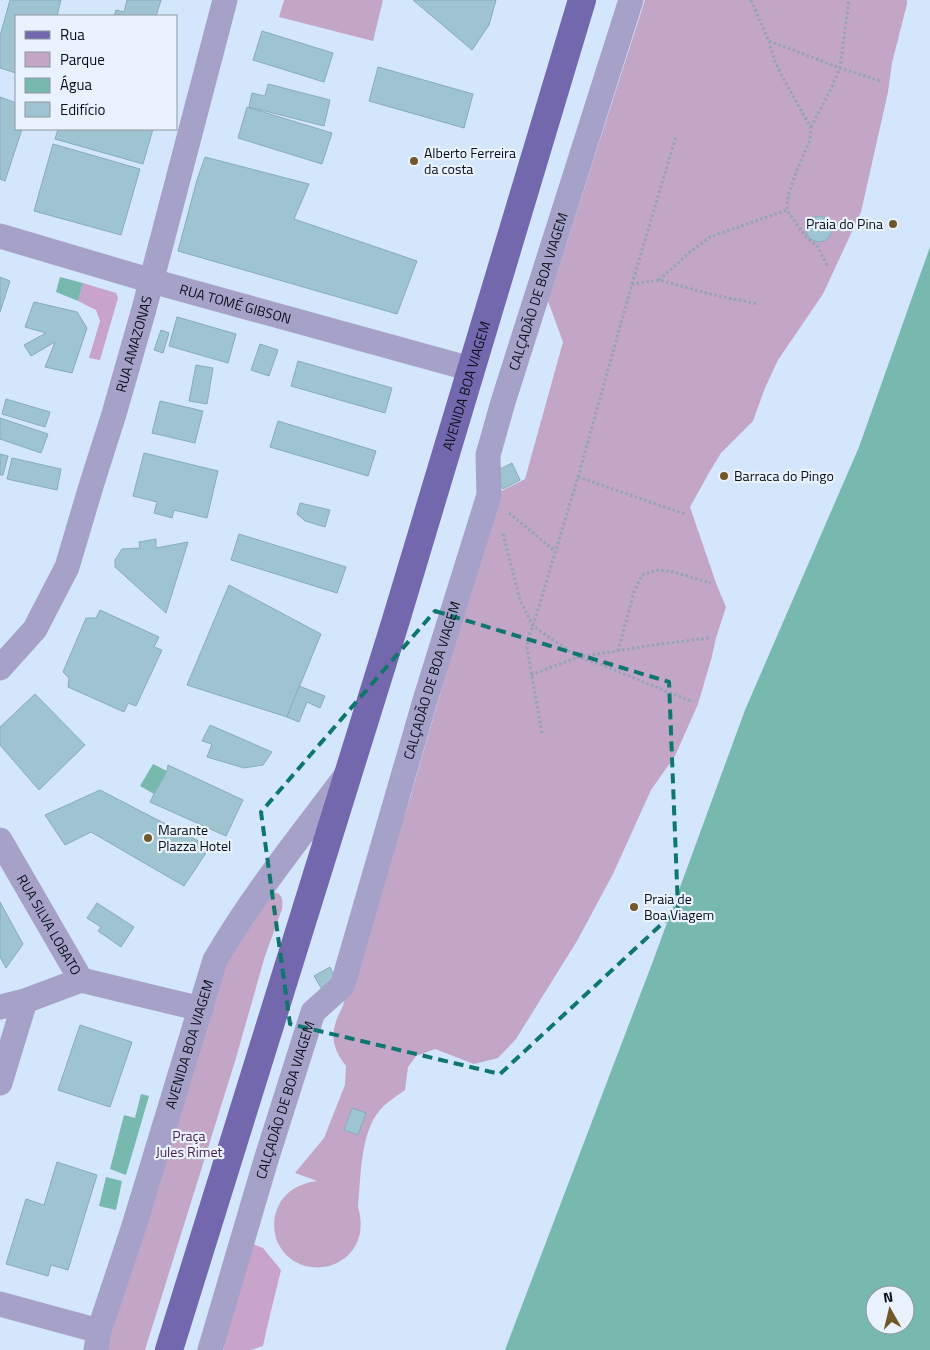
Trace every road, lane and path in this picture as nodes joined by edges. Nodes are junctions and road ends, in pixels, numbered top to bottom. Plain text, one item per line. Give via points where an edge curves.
1 (224, 0) edge
2 (582, 0) edge
3 (631, 0) edge
4 (751, 0) edge
5 (849, 0) edge
6 (769, 41) junction
7 (840, 68) junction
8 (880, 80) dead end
9 (811, 128) junction
10 (676, 136) dead end
11 (787, 210) junction
12 (0, 236) edge
13 (828, 267) dead end
14 (658, 280) junction
15 (152, 281) junction
16 (632, 284) junction
17 (758, 304) dead end
18 (471, 369) junction
19 (578, 477) junction
20 (489, 496) junction
21 (685, 514) dead end
22 (555, 551) junction
23 (710, 583) dead end
24 (533, 626) junction
25 (709, 638) dead end
26 (618, 651) junction
27 (578, 657) junction
28 (0, 668) edge
29 (531, 675) junction
30 (693, 702) dead end
31 (542, 734) dead end
32 (349, 772) junction
33 (0, 840) edge
34 (81, 980) junction
35 (25, 1001) junction
36 (0, 1007) edge
37 (201, 1008) junction
38 (0, 1083) edge
39 (0, 1304) edge
40 (98, 1341) edge
41 (169, 1350) edge
42 (210, 1350) edge

1 - 15 street, RUA AMAZONAS
2 - 18 main road, AVENIDA BOA VIAGEM
3 - 20 street, CALÇADÃO DE BOA VIAGEM via 503,402 488,455
4 - 6 path
5 - 7 path
6 - 7 path
6 - 9 path via 782,76
7 - 8 path
7 - 9 path
9 - 11 path via 810,140 788,195
10 - 16 path
11 - 13 path via 805,236 818,247
11 - 14 path via 710,237
12 - 15 street, RUA TOMÉ GIBSON
14 - 16 path
14 - 17 path
15 - 18 street, RUA TOMÉ GIBSON
15 - 28 street, RUA AMAZONAS via 67,568 35,629
16 - 19 path
18 - 32 main road, AVENIDA BOA VIAGEM
19 - 21 path
19 - 22 path
20 - 22 path
20 - 24 path via 502,528 520,600
20 - 42 street, CALÇADÃO DE BOA VIAGEM via 426,697 342,986 313,1012
22 - 24 path
23 - 26 path via 670,571 656,570 642,575 634,592
24 - 27 path
24 - 29 path via 527,648
25 - 26 path
26 - 27 path
27 - 29 path
27 - 30 path
29 - 31 path
32 - 37 street, AVENIDA BOA VIAGEM via 231,932 215,960
32 - 41 main road, AVENIDA BOA VIAGEM
33 - 34 street, RUA SILVA LOBATO
34 - 35 street
34 - 37 street, RUA SILVA LOBATO
35 - 36 street
35 - 38 street
37 - 40 street, AVENIDA BOA VIAGEM
39 - 40 street

